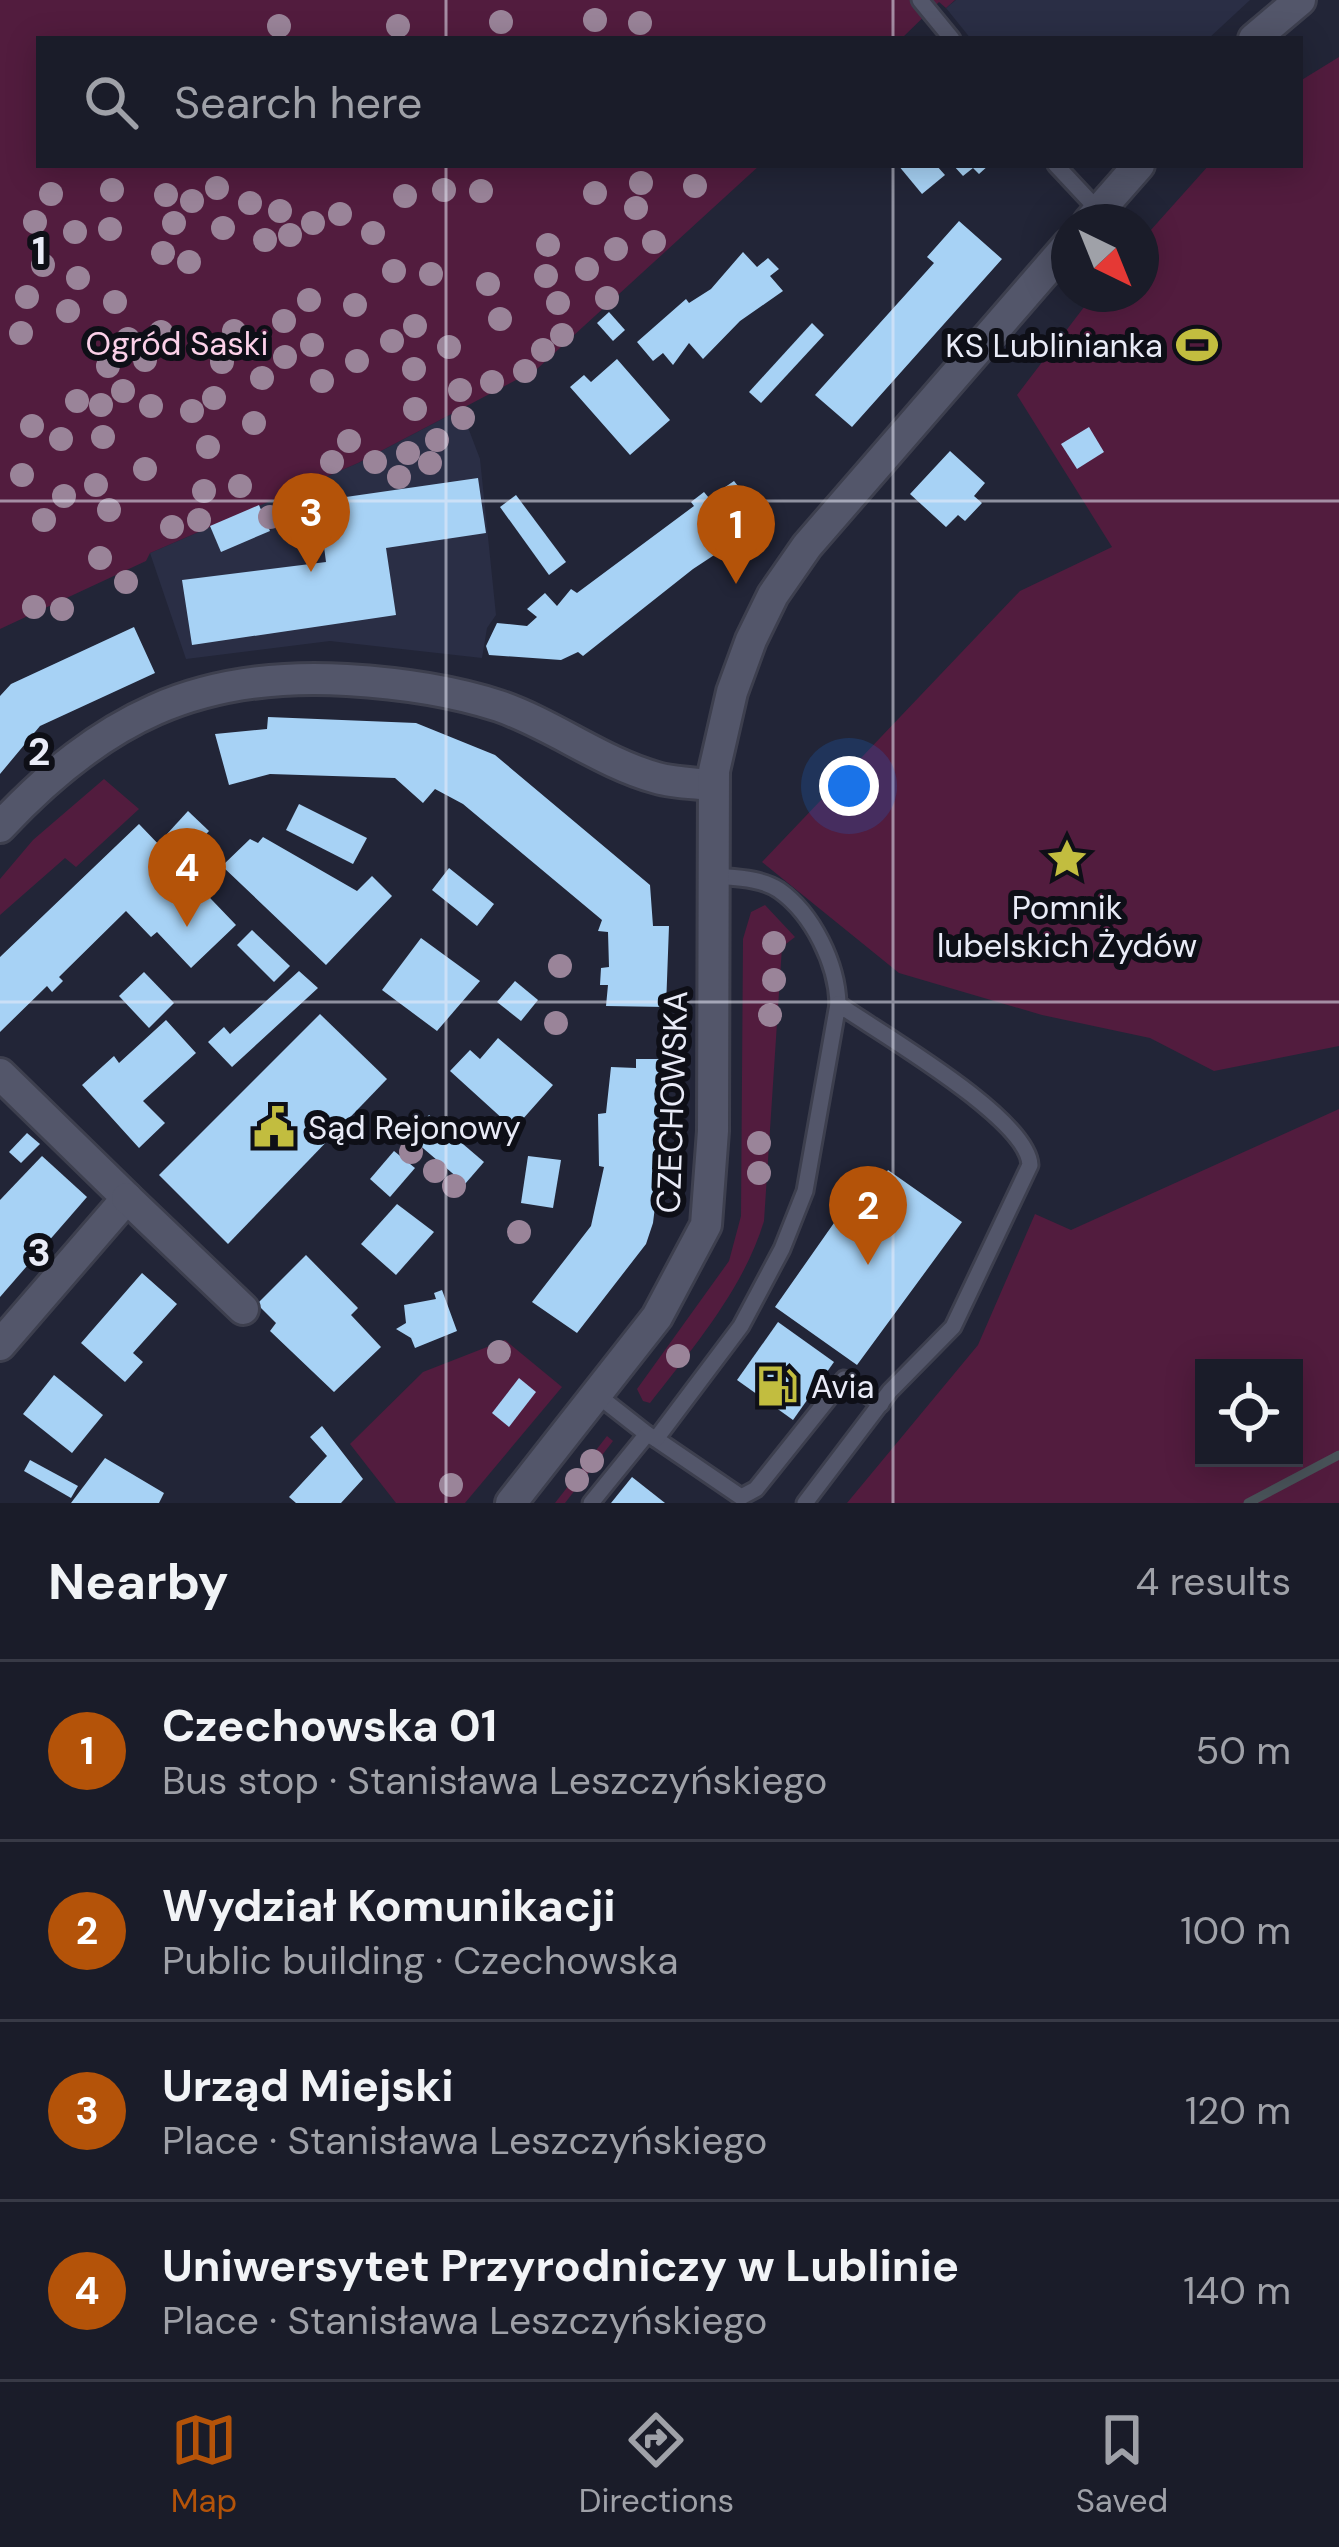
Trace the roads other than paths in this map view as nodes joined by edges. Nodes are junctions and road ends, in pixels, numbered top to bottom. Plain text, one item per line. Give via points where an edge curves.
1 (920, 0) edge
2 (1300, 0) edge
3 (950, 36) edge
4 (1258, 36) edge
5 (1058, 168) edge
6 (1136, 168) edge
7 (1085, 204) edge
8 (1105, 204) edge
9 (1051, 265) edge
10 (712, 785) junction
11 (0, 827) edge
12 (716, 876) junction
13 (838, 1004) junction
14 (3, 1083) edge
15 (127, 1198) junction
16 (243, 1309) dead end
17 (0, 1345) edge
18 (596, 1394) junction
19 (881, 1404) junction
20 (651, 1436) junction
21 (738, 1500) edge
22 (511, 1503) edge
23 (591, 1503) edge
24 (806, 1503) edge

1 - 3 lane
2 - 4 street
5 - 7 lane
6 - 8 street
9 - 10 street, CZECHOWSKA via 790,569 742,662
10 - 11 street via 658,778 530,718 453,694 268,679 195,692 129,721 53,773
10 - 12 street, CZECHOWSKA
12 - 13 lane via 780,891 823,946 837,976
12 - 18 street, CZECHOWSKA via 706,1225 678,1286
13 - 19 lane via 1005,1119 1030,1148 1030,1165 953,1327
13 - 20 lane via 805,1191 782,1249 741,1326
14 - 15 street
15 - 16 street
15 - 17 street
18 - 20 lane
18 - 22 street, CZECHOWSKA
19 - 21 lane via 844,1378 756,1489
19 - 24 lane
20 - 21 lane
20 - 23 lane

